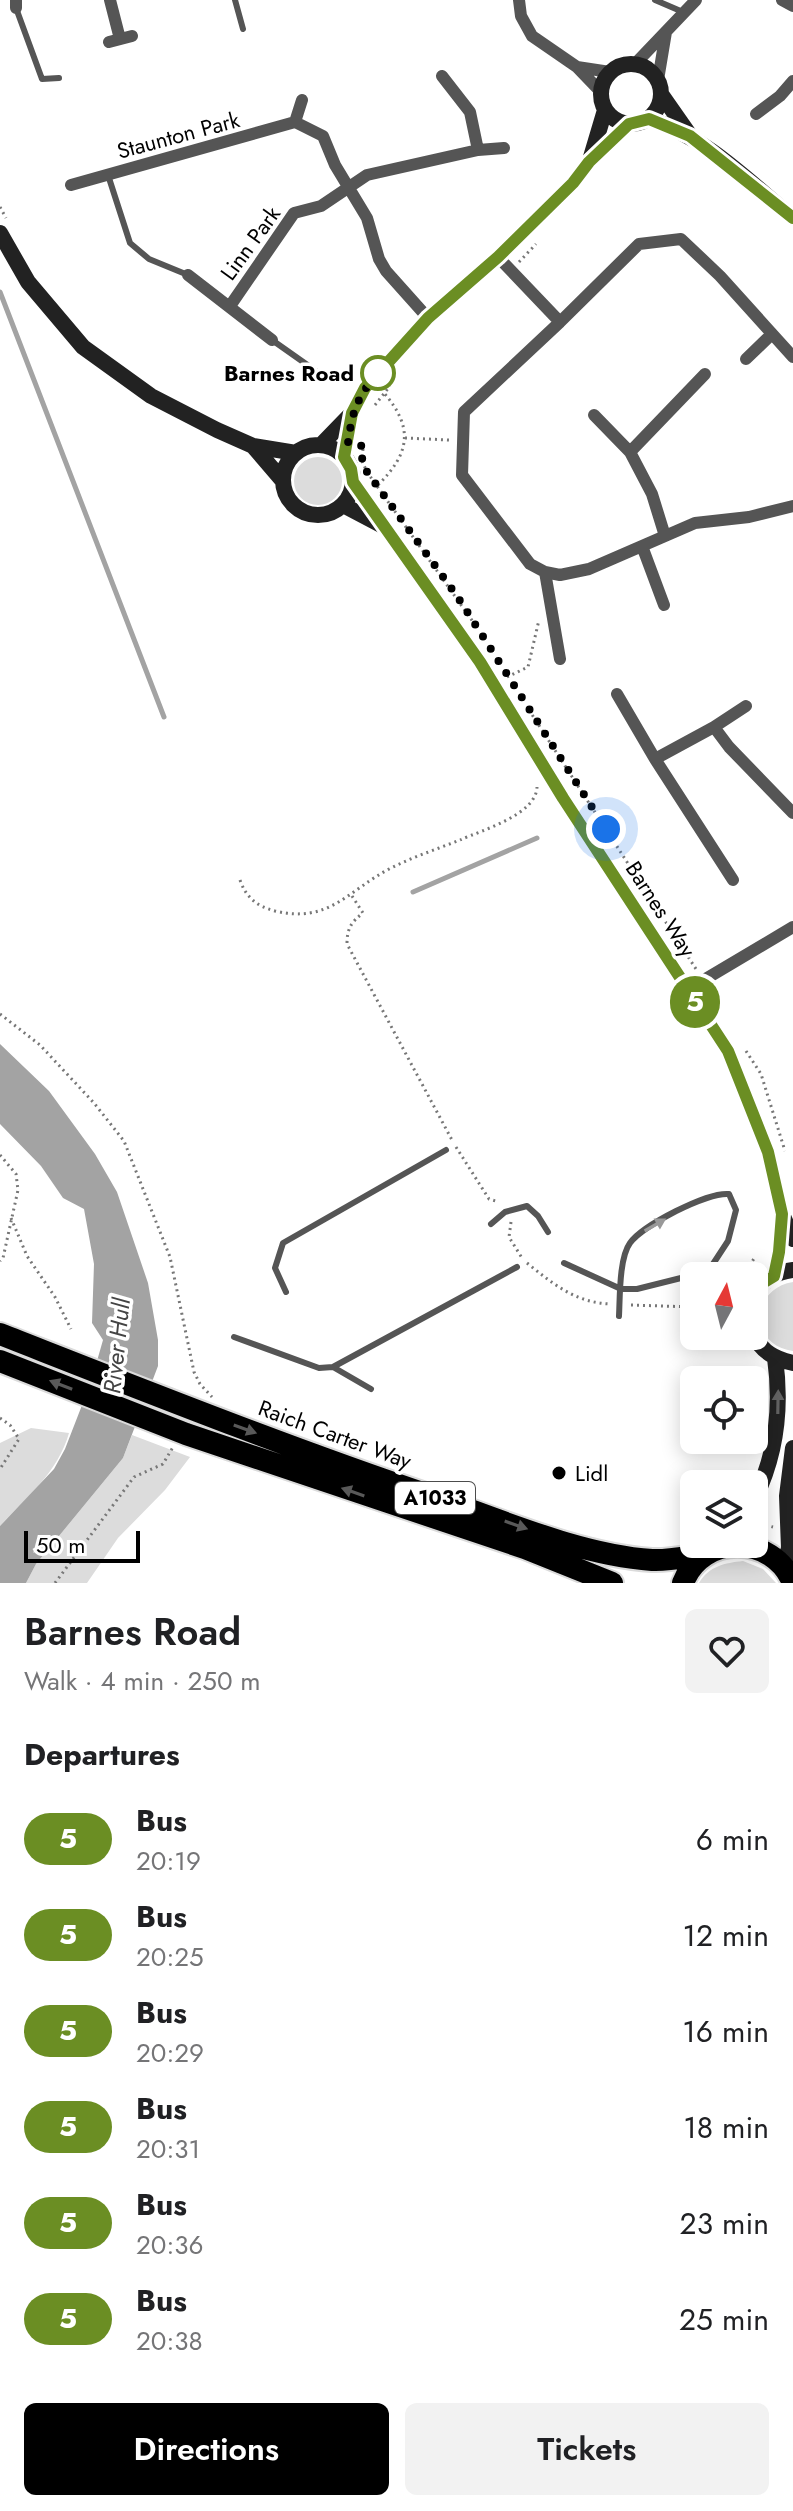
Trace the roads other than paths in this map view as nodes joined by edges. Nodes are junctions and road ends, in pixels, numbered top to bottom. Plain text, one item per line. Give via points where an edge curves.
1 (110, 0) edge
2 (235, 0) edge
3 (519, 0) edge
4 (655, 0) edge
5 (696, 0) edge
6 (782, 0) edge
7 (16, 4) edge
8 (793, 6) edge
9 (683, 12) junction
10 (243, 29) dead end
11 (666, 32) junction
12 (120, 39) dead end
13 (635, 64) junction
14 (577, 67) junction
15 (610, 72) junction
16 (442, 76) dead end
17 (59, 78) dead end
18 (793, 81) edge
19 (660, 87) junction
20 (601, 92) junction
21 (302, 100) dead end
22 (605, 110) junction
23 (756, 114) dead end
24 (649, 119) junction
25 (295, 122) junction
26 (629, 124) junction
27 (690, 136) junction
28 (504, 148) dead end
29 (478, 150) junction
30 (589, 162) junction
31 (108, 175) junction
32 (71, 185) dead end
33 (349, 188) junction
34 (793, 218) edge
35 (3, 226) edge
36 (498, 257) junction
37 (188, 275) joint
38 (230, 306) junction
39 (428, 318) junction
40 (560, 322) junction
41 (772, 334) junction
42 (272, 340) joint
43 (793, 357) edge
44 (746, 359) dead end
45 (316, 371) dead end
46 (705, 374) dead end
47 (352, 413) junction
48 (594, 415) dead end
49 (321, 445) junction
50 (253, 446) junction
51 (346, 450) junction
52 (630, 452) junction
53 (296, 453) junction
54 (283, 481) junction
55 (353, 482) junction
56 (343, 505) junction
57 (793, 506) edge
58 (385, 527) junction
59 (665, 536) junction
60 (642, 546) junction
61 (545, 572) junction
62 (664, 605) dead end
63 (560, 659) dead end
64 (617, 694) dead end
65 (746, 706) dead end
66 (714, 727) junction
67 (655, 759) junction
68 (793, 813) edge
69 (733, 880) dead end
70 (793, 927) edge
71 (687, 990) junction
72 (446, 1150) dead end
73 (782, 1214) junction
74 (491, 1224) dead end
75 (548, 1232) dead end
76 (793, 1239) edge
77 (564, 1263) dead end
78 (517, 1267) dead end
79 (793, 1270) edge
80 (774, 1276) junction
81 (768, 1280) edge
82 (621, 1289) junction
83 (286, 1292) dead end
84 (619, 1316) dead end
85 (0, 1334) edge
86 (234, 1337) dead end
87 (764, 1350) edge
88 (775, 1358) junction
89 (0, 1361) edge
90 (793, 1363) edge
91 (333, 1367) junction
92 (371, 1389) dead end
93 (793, 1448) edge
94 (767, 1470) edge
95 (680, 1555) edge
96 (768, 1556) edge
97 (702, 1558) edge
98 (790, 1576) edge
99 (612, 1583) edge
100 (683, 1583) edge

1 - 12 street
2 - 10 lane
3 - 14 street via 532,36
4 - 9 lane
5 - 9 street
6 - 8 street
7 - 17 lane via 42,79
9 - 11 street
11 - 13 street
11 - 19 street
13 - 15 street
13 - 19 street via 652,72
14 - 15 street
14 - 20 street
15 - 20 street
16 - 29 street via 470,112
18 - 23 street
19 - 24 street via 656,112
19 - 27 street
20 - 22 street
21 - 25 street
22 - 26 street
22 - 30 street
24 - 26 street
24 - 27 street
25 - 31 street, Staunton Park
25 - 33 street via 323,136
26 - 30 street
27 - 34 street
28 - 29 street, Linn Park
29 - 33 street, Linn Park via 367,175
30 - 36 street
31 - 32 street, Staunton Park
31 - 37 lane via 130,243 149,259
33 - 38 street, Linn Park via 321,206 294,213
33 - 39 street via 367,218 386,271
35 - 50 street via 28,282 83,347 151,396
36 - 39 street
36 - 40 street
37 - 38 street, Linn Park
38 - 42 street, Linn Park
39 - 47 street via 365,388
40 - 41 street via 639,244 681,239
40 - 61 street via 464,412 462,475 530,564
41 - 43 street
41 - 44 street
42 - 45 lane
46 - 52 street
47 - 49 street
47 - 51 street
48 - 52 street
49 - 51 street
49 - 53 street
50 - 53 street
50 - 54 street
51 - 55 street
52 - 59 street via 652,494
53 - 54 street via 285,465
54 - 56 street via 289,500 303,513 322,516
55 - 56 street
55 - 58 street, Barnes Way
56 - 58 street, Barnes Way
57 - 59 street via 695,523
58 - 71 street, Barnes Way via 480,662
59 - 60 street
60 - 61 street via 589,569 560,575
60 - 62 street
61 - 63 street
64 - 67 street
65 - 66 street
66 - 67 street
66 - 68 street
67 - 69 street
70 - 71 street
71 - 73 street, Barnes Way via 728,1051 768,1152
72 - 83 lane via 283,1243 275,1268
73 - 76 street, Barnes Way
73 - 80 street, Barnes Way
74 - 75 lane via 505,1212 527,1206
77 - 82 lane
78 - 91 lane
79 - 80 street
80 - 81 street
82 -> 82 lane via 628,1245 641,1233 708,1198 729,1194 735,1219 711,1267
82 - 84 lane
85 -> 95 highway, Raich Carter Way / A1033 via 386,1481 575,1545 654,1560
86 - 91 lane via 319,1368
87 - 88 street
88 - 90 street
94 -> 88 street via 777,1429
99 -> 89 highway, A1033 via 525,1548 180,1439
91 - 92 lane
93 - 98 street via 787,1496
96 - 98 highway, A1033
97 - 100 highway

